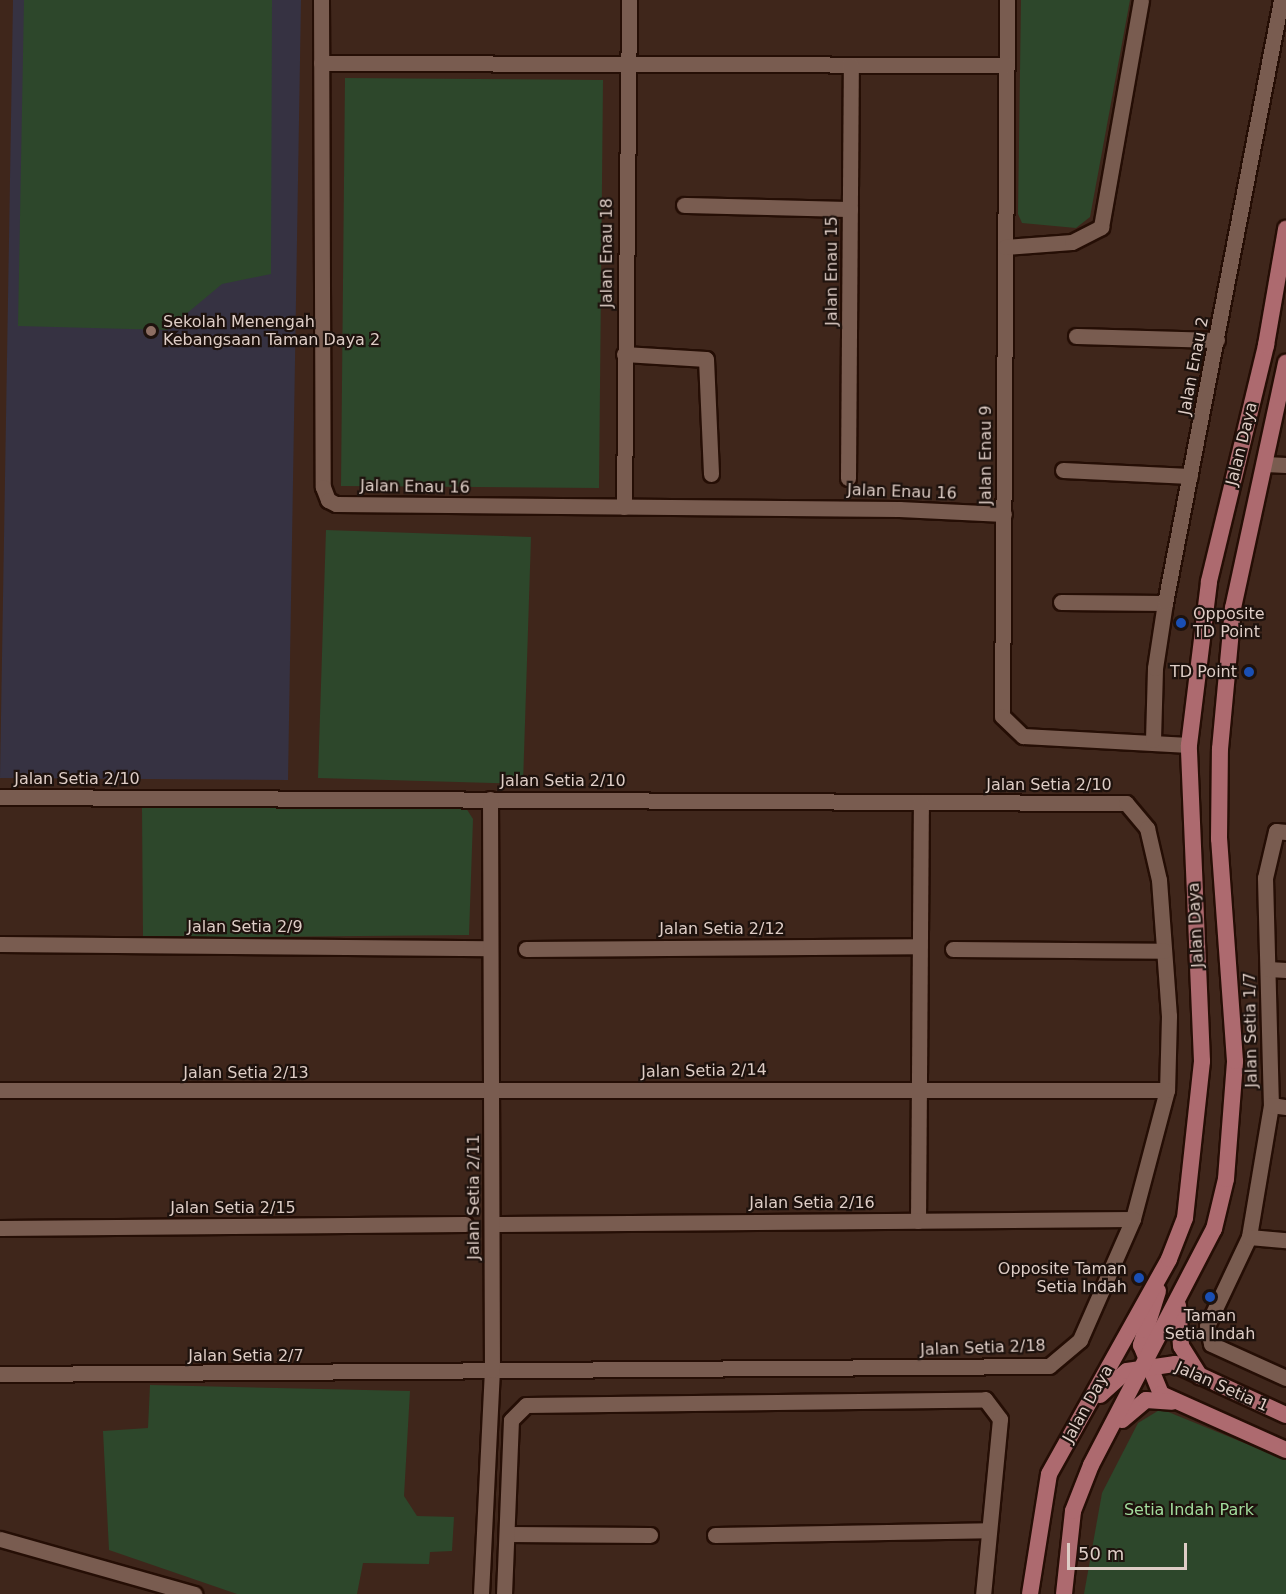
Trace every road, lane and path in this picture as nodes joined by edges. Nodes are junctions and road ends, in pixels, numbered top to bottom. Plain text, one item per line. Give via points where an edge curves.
1 (321, 0) edge
2 (628, 0) edge
3 (1007, 0) edge
4 (1141, 0) edge
5 (1281, 0) edge
6 (321, 63) junction
7 (626, 65) junction
8 (851, 65) junction
9 (1007, 65) junction
10 (684, 205) dead end
11 (850, 209) junction
12 (1286, 229) edge
13 (1005, 247) junction
14 (1076, 336) dead end
15 (1217, 340) junction
16 (624, 354) junction
17 (1286, 363) edge
18 (1265, 464) junction
19 (1286, 465) edge
20 (1063, 471) dead end
21 (711, 474) dead end
22 (1190, 476) junction
23 (848, 478) dead end
24 (624, 507) junction
25 (1004, 514) junction
26 (1062, 602) dead end
27 (1166, 603) junction
28 (1154, 740) junction
29 (1189, 745) junction
30 (0, 796) edge
31 (490, 799) junction
32 (921, 802) junction
33 (1147, 828) joint
34 (1286, 832) edge
35 (0, 944) edge
36 (919, 946) junction
37 (490, 948) junction
38 (526, 949) dead end
39 (953, 950) dead end
40 (1164, 951) junction
41 (1268, 969) junction
42 (1286, 970) edge
43 (917, 1087) junction
44 (0, 1090) edge
45 (1167, 1090) junction
46 (491, 1091) junction
47 (1278, 1106) edge
48 (1133, 1219) junction
49 (918, 1221) junction
50 (465, 1224) dead end
51 (492, 1224) junction
52 (0, 1228) edge
53 (1249, 1237) junction
54 (1286, 1240) edge
55 (1169, 1259) junction
56 (1178, 1302) junction
57 (1147, 1366) junction
58 (492, 1370) junction
59 (0, 1374) edge
60 (1202, 1378) junction
61 (1286, 1378) edge
62 (1188, 1407) junction
63 (1286, 1415) edge
64 (1076, 1424) junction
65 (1107, 1436) junction
66 (1286, 1450) edge
67 (989, 1530) junction
68 (507, 1534) junction
69 (650, 1535) dead end
70 (715, 1535) dead end
71 (0, 1539) edge
72 (194, 1594) edge
73 (481, 1594) edge
74 (504, 1594) edge
75 (983, 1594) edge
76 (1030, 1594) edge
77 (1064, 1594) edge

1 - 6 street, Jalan Enau 16
2 - 7 street, Jalan Enau 18
3 - 9 street, Jalan Enau 9
4 - 13 street via 1101,227 1072,242
5 - 15 street, Jalan Enau 2
6 - 7 street
6 - 24 street, Jalan Enau 16 via 323,487 328,500 336,504
7 - 8 street
7 - 16 street, Jalan Enau 18
8 - 9 street
8 - 11 street, Jalan Enau 15
9 - 13 street, Jalan Enau 9
10 - 11 street
11 - 23 street, Jalan Enau 15
12 - 29 main road, Jalan Daya via 1266,345 1209,581
13 - 25 street, Jalan Enau 9
14 - 15 street
15 - 22 street, Jalan Enau 2
16 - 21 street via 706,360
16 - 24 street, Jalan Enau 18
17 - 18 main road, Jalan Daya
18 - 19 street
18 - 56 main road, Jalan Daya via 1233,608 1219,774 1234,1062 1226,1179 1214,1229
20 - 22 street
22 - 27 street, Jalan Enau 2
24 - 25 street, Jalan Enau 16
25 - 28 street, Jalan Enau 9 via 1002,716 1023,736
26 - 27 street
27 - 28 street, Jalan Enau 2 via 1155,668
28 - 29 street, Jalan Enau 9
29 - 55 main road, Jalan Daya via 1202,1061 1185,1218
30 - 31 street, Jalan Setia 2/10
31 - 32 street, Jalan Setia 2/10
31 - 37 street, Jalan Setia 2/11
32 - 33 street, Jalan Setia 2/10 via 1126,803
32 - 36 street
33 - 40 street, Jalan Setia 2/18 via 1159,880
34 - 41 street, Jalan Setia 1/7 via 1276,831 1265,878
35 - 37 street, Jalan Setia 2/9
36 - 38 street, Jalan Setia 2/12
36 - 43 street
37 - 46 street, Jalan Setia 2/11
39 - 40 street
40 - 45 street, Jalan Setia 2/18
41 - 42 street
41 - 47 street, Jalan Setia 1/7
43 - 45 street, Jalan Setia 2/14
43 - 46 street, Jalan Setia 2/14
43 - 49 street
44 - 46 street, Jalan Setia 2/13
45 - 48 street, Jalan Setia 2/18
46 - 51 street, Jalan Setia 2/11
47 - 53 street, Jalan Setia 1/7
48 - 49 street, Jalan Setia 2/16
48 - 58 street, Jalan Setia 2/18 via 1080,1340 1050,1366
49 - 51 street, Jalan Setia 2/16
50 - 52 street, Jalan Setia 2/15
51 - 58 street, Jalan Setia 2/11
53 - 54 street
53 - 61 street, Jalan Setia 1/7 via 1221,1291 1210,1344
55 - 57 main road via 1142,1346
55 - 64 main road, Jalan Daya
56 - 57 main road, Jalan Daya
56 - 60 main road via 1181,1346
57 - 60 main road, Jalan Setia 1 via 1175,1364
57 - 62 main road, Jalan Setia 1 via 1161,1395
57 - 64 main road via 1110,1383
57 - 65 main road, Jalan Daya
58 - 59 street, Jalan Setia 2/7
58 - 73 street, Jalan Setia 2/11
60 - 63 main road, Jalan Setia 1
62 - 65 main road via 1162,1398 1146,1400
62 - 66 main road, Jalan Setia 1
64 - 76 main road, Jalan Daya via 1049,1474
65 - 77 main road, Jalan Daya via 1073,1510
67 - 68 street via 1000,1419 994,1405 985,1399 526,1405 517,1410 512,1420
67 - 70 street
67 - 75 street
68 - 69 street
68 - 74 street
71 - 72 street

